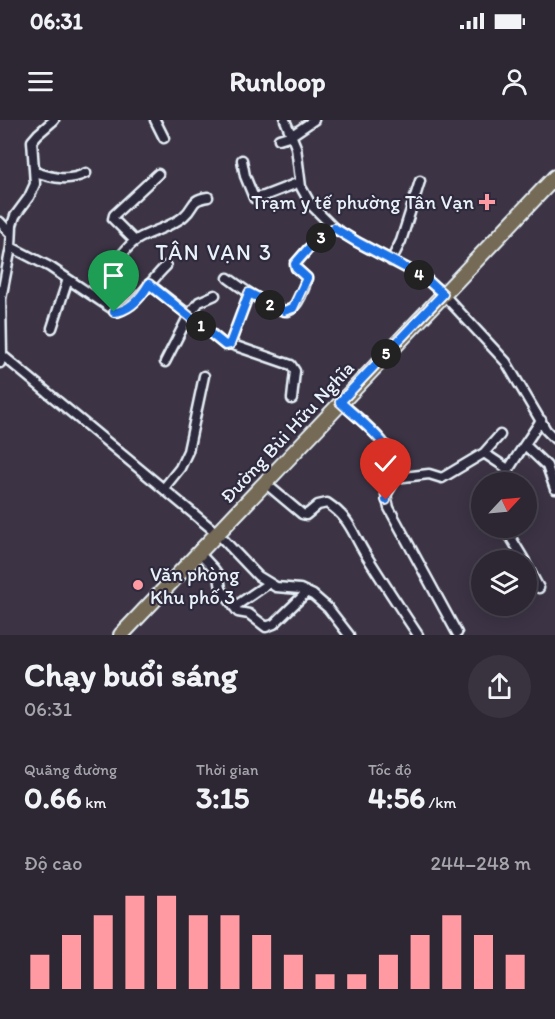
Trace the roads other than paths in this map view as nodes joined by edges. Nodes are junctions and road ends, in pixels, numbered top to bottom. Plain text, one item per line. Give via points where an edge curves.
1 (54, 120) edge
2 (155, 120) edge
3 (285, 120) edge
4 (314, 120) edge
5 (292, 135) junction
6 (164, 138) dead end
7 (279, 139) dead end
8 (242, 160) dead end
9 (35, 172) junction
10 (86, 173) dead end
11 (158, 174) dead end
12 (555, 177) edge
13 (420, 181) dead end
14 (300, 182) junction
15 (208, 197) dead end
16 (0, 222) edge
17 (334, 228) junction
18 (11, 234) junction
19 (135, 241) junction
20 (11, 247) junction
21 (392, 261) junction
22 (166, 266) dead end
23 (228, 278) dead end
24 (68, 279) junction
25 (149, 284) junction
26 (249, 293) junction
27 (443, 294) junction
28 (215, 295) dead end
29 (96, 297) junction
30 (1, 299) edge
31 (189, 315) junction
32 (52, 328) dead end
33 (230, 344) junction
34 (1, 359) edge
35 (165, 362) dead end
36 (204, 376) dead end
37 (292, 399) dead end
38 (340, 402) junction
39 (541, 420) junction
40 (500, 435) dead end
41 (555, 439) edge
42 (526, 446) junction
43 (484, 453) junction
44 (508, 470) joint
45 (395, 478) junction
46 (265, 483) junction
47 (164, 488) junction
48 (555, 489) edge
49 (218, 534) junction
50 (200, 554) junction
51 (269, 583) junction
52 (537, 584) edge
53 (539, 588) dead end
54 (306, 592) junction
55 (234, 607) junction
56 (457, 633) dead end
57 (121, 635) edge
58 (349, 635) edge
59 (418, 635) edge

1 - 9 street via 32,141
2 - 6 street
3 - 5 street
4 - 5 street
5 - 7 street
5 - 14 street
8 - 14 street via 254,198
9 - 10 street via 72,179
9 - 18 street via 35,184 15,216
11 - 19 street via 114,215 113,219
12 - 27 main road, Đường Bùi Hữu Nghĩa
13 - 21 street
14 - 17 street via 304,196
15 - 19 street via 197,198 184,217
16 - 18 street
17 - 21 street
17 - 26 street via 295,264 307,278 293,308 284,311
18 - 20 street
19 - 29 street
20 - 24 street
20 - 30 street
21 - 27 street via 425,278
22 - 25 street
23 - 26 street
24 - 29 street
24 - 32 street
25 - 29 street via 141,296 117,312
25 - 31 street
26 - 33 street
27 - 38 main road, Đường Bùi Hữu Nghĩa
27 - 39 street via 506,363
28 - 31 street via 199,303
30 - 34 street
31 - 33 street via 225,345
31 - 35 street
33 - 37 street via 291,365 295,371
34 - 47 street
36 - 47 street via 188,451
38 - 45 street via 386,446 393,459
38 - 46 main road, Đường Bùi Hữu Nghĩa
39 - 41 street
39 - 42 street
40 - 43 street
42 - 44 street
42 - 48 street via 547,466
43 - 44 street
43 - 45 street via 442,478 429,474
45 - 56 street via 386,495 389,508
46 - 49 main road, Đường Bùi Hữu Nghĩa
46 - 59 street via 302,514 327,503 344,517
47 - 49 street
49 - 50 main road, Đường Bùi Hữu Nghĩa
49 - 51 street
50 - 55 street via 219,576 222,590
50 - 57 main road, Đường Bùi Hữu Nghĩa
51 - 54 street
51 - 55 street
52 - 53 street
54 - 55 street via 274,624 266,627
54 - 58 street via 328,608

